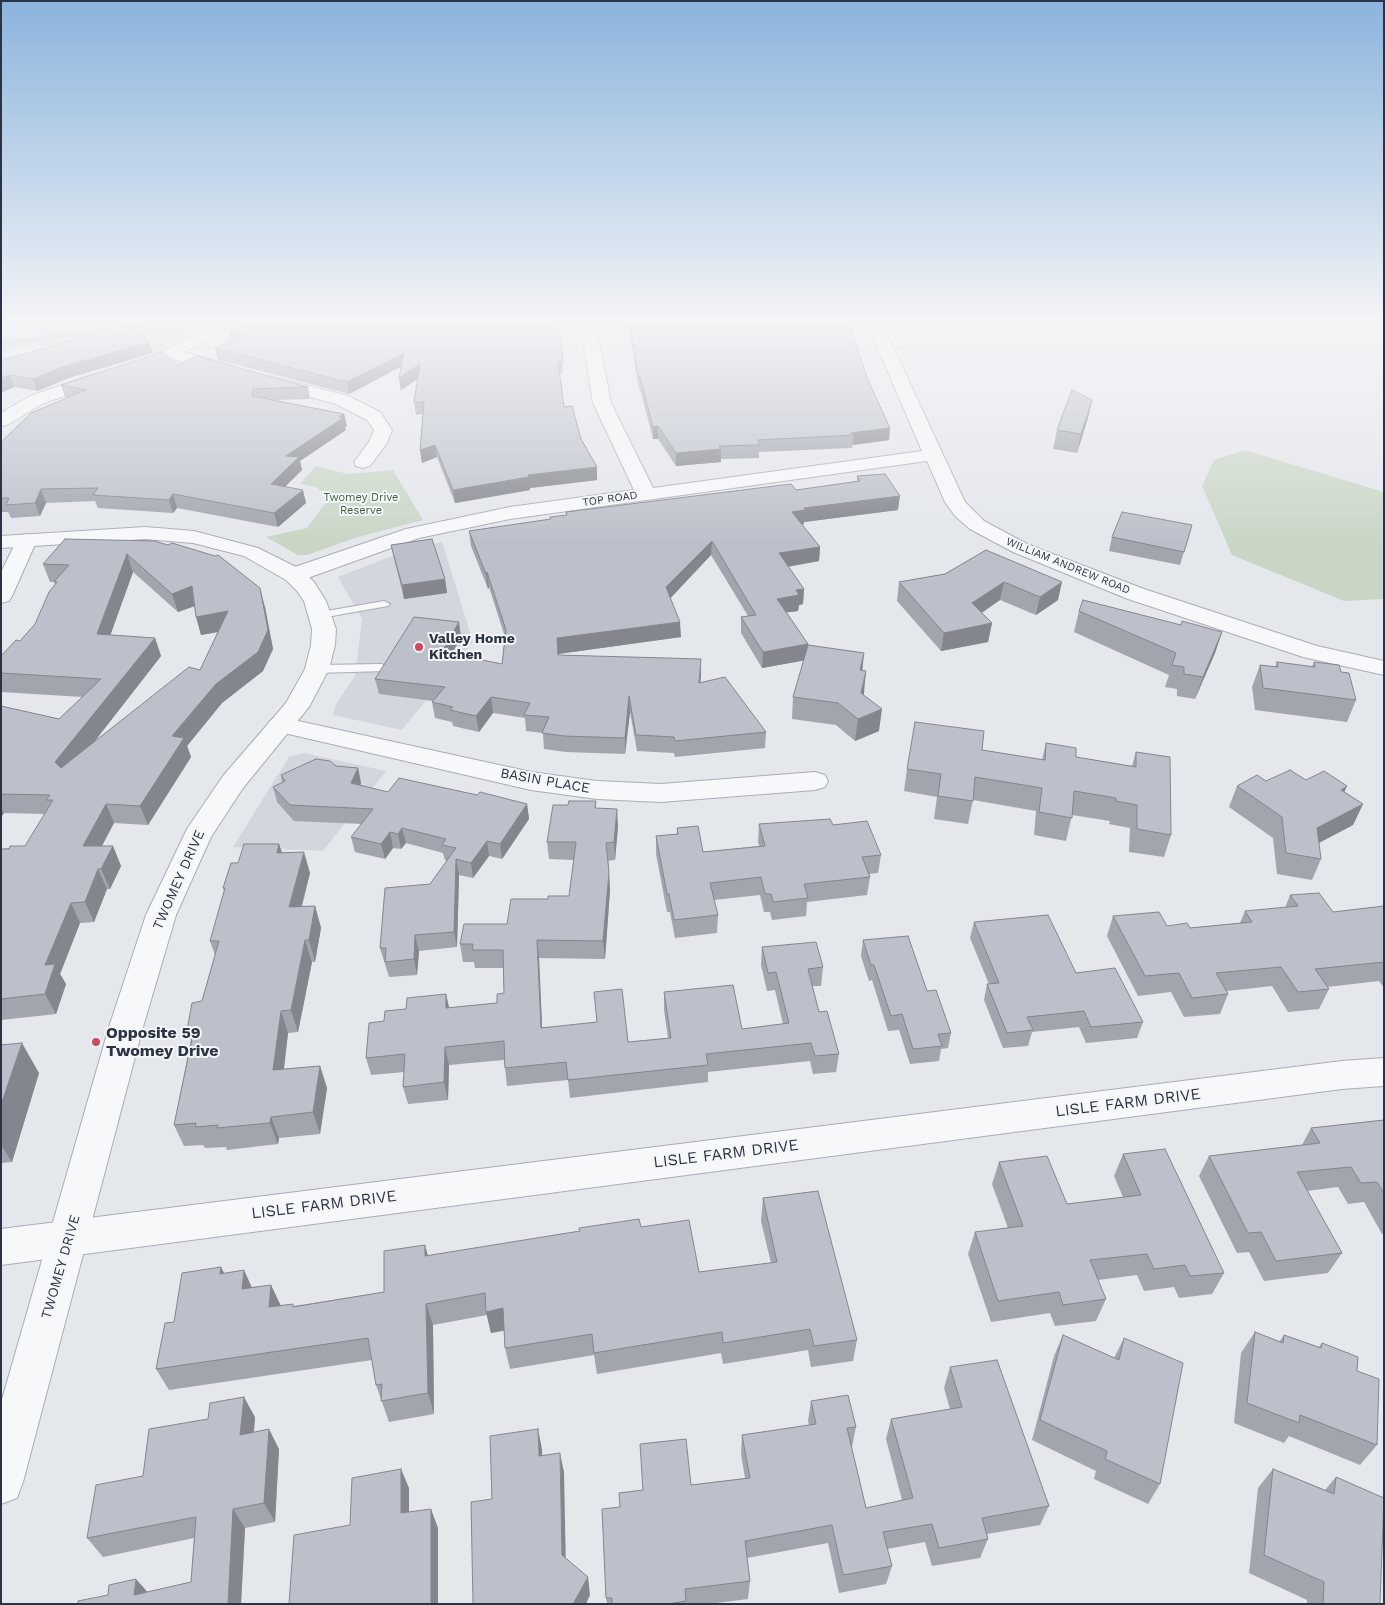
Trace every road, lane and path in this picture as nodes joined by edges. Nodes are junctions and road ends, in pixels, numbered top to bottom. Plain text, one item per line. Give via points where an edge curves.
1 (51, 394) edge
2 (319, 394) edge
3 (600, 394) edge
4 (905, 394) edge
5 (1, 421) edge
6 (932, 455) junction
7 (363, 462) dead end
8 (646, 494) junction
9 (14, 541) edge
10 (294, 575) junction
11 (1, 596) edge
12 (384, 604) dead end
13 (321, 615) junction
14 (382, 668) edge
15 (1384, 668) edge
16 (317, 669) junction
17 (280, 725) junction
18 (815, 781) dead end
19 (1384, 1072) edge
20 (69, 1237) junction
21 (1, 1247) edge
22 (1, 1482) edge

1 - 5 street
2 - 7 street via 342,400 374,416 383,430 378,443
3 - 8 street
4 - 6 street, WILLIAM ANDREW ROAD
6 - 8 street, TOP ROAD
6 - 15 street, WILLIAM ANDREW ROAD via 962,512 977,525 1020,548 1215,621 1311,652
8 - 10 street, TOP ROAD via 510,513 413,533
9 - 10 street, TWOMEY DRIVE via 170,534 251,552
9 - 11 street
10 - 13 street, TWOMEY DRIVE via 306,587
12 - 13 lane
13 - 16 street, TWOMEY DRIVE via 323,645
14 - 16 lane
16 - 17 street, TWOMEY DRIVE via 296,706
17 - 18 street, BASIN PLACE via 532,780 597,790 661,793
17 - 20 street, TWOMEY DRIVE via 233,782 197,836 161,915 126,1027
19 - 20 street, LISLE FARM DRIVE via 1332,1076
20 - 21 street, LISLE FARM DRIVE
20 - 22 street, TWOMEY DRIVE

